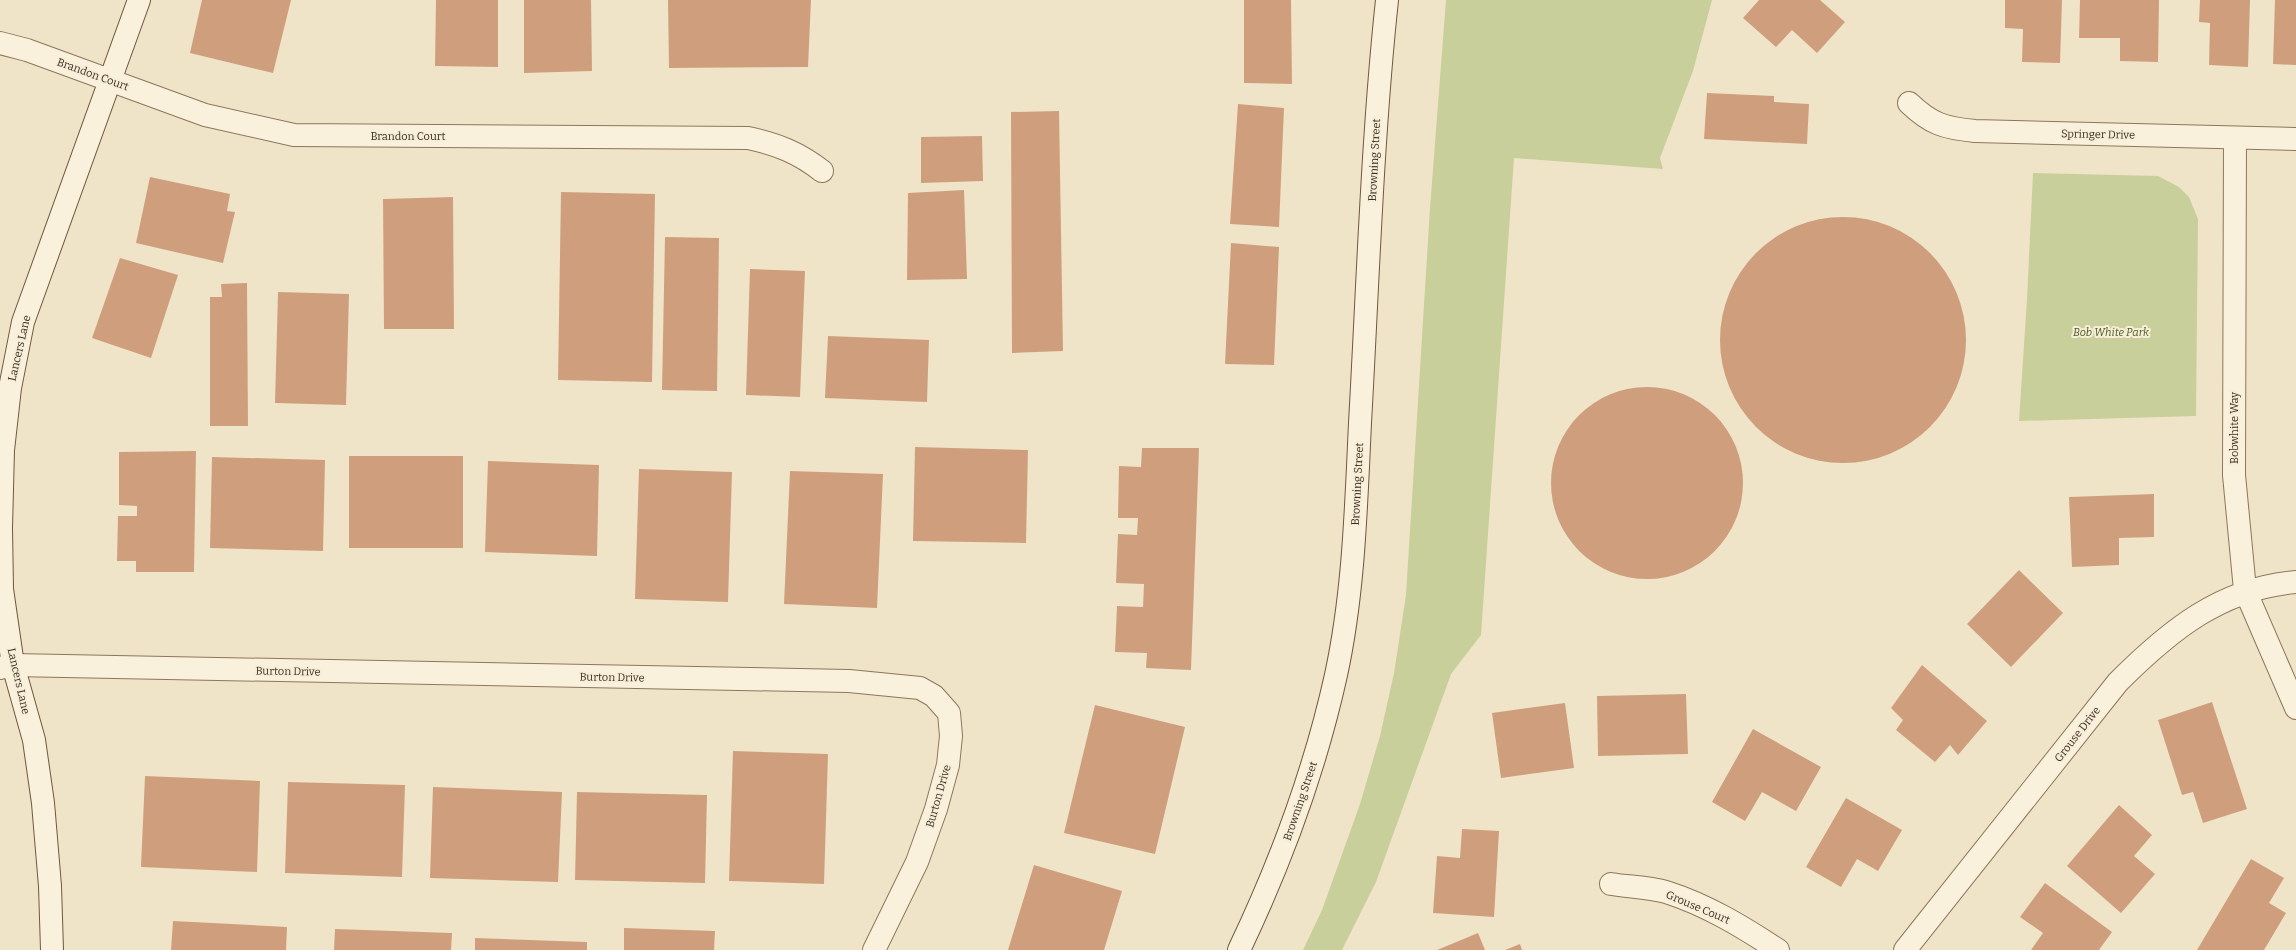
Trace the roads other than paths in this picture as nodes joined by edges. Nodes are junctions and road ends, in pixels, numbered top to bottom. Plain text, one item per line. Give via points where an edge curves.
1 (139, 0) edge
2 (1387, 0) edge
3 (0, 43) edge
4 (111, 80) junction
5 (1909, 103) dead end
6 (2235, 138) junction
7 (2296, 139) edge
8 (822, 171) dead end
9 (2296, 582) edge
10 (2245, 590) junction
11 (7, 667) edge
12 (2296, 708) edge
13 (1611, 884) dead end
14 (52, 950) edge
15 (874, 950) edge
16 (1239, 950) edge
17 (1778, 950) edge
18 (1905, 950) edge

1 - 4 street, Lancers Lane
2 - 16 street, Browning Street via 1374,152 1355,522 1344,633 1316,753 1284,847
3 - 4 street, Brandon Court
4 - 8 street, Brandon Court via 205,115 294,135 748,138 772,142 793,151
4 - 11 street, Lancers Lane via 24,322 10,388 3,450 0,528
5 - 6 street, Springer Drive via 1935,124 1962,130
6 - 7 street, Springer Drive
6 - 10 street, Bobwhite Way via 2234,475
9 - 10 street, Grouse Drive
10 - 12 street, Bobwhite Way
10 - 18 street, Grouse Drive via 2222,600 2171,633 2118,682
11 - 14 street, Lancers Lane via 34,740 43,804
11 - 15 street, Burton Drive via 841,681 920,688 934,696 948,713 951,736 948,765 917,862
13 - 17 street, Grouse Court via 1665,892 1689,900 1737,924

